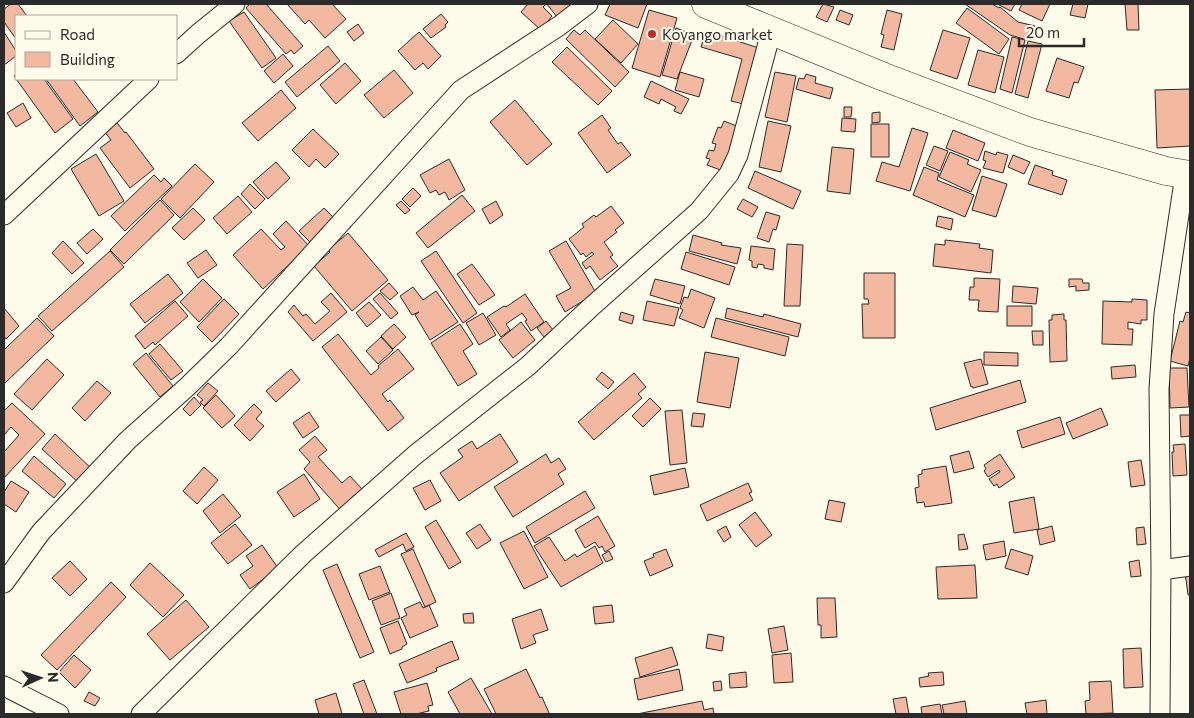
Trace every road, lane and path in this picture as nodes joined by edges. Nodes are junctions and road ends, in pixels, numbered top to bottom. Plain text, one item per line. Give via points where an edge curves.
1 (235, 4) edge
2 (588, 4) edge
3 (706, 4) edge
4 (771, 32) junction
5 (178, 52) edge
6 (149, 80) edge
7 (1188, 175) edge
8 (4, 214) edge
9 (1190, 566) edge
10 (1161, 570) junction
11 (4, 583) edge
12 (4, 686) edge
13 (59, 714) edge
14 (141, 714) edge
15 (1160, 714) edge

1 - 5 street
2 - 11 street via 560,26 461,90 229,346 128,440 41,532
3 - 4 street
4 - 7 street via 1030,132
4 - 14 street via 738,154 729,174 699,211 528,366 416,455 303,554
6 - 8 street
7 - 10 street via 1164,314 1159,389
9 - 10 street
10 - 15 street
12 - 13 street

